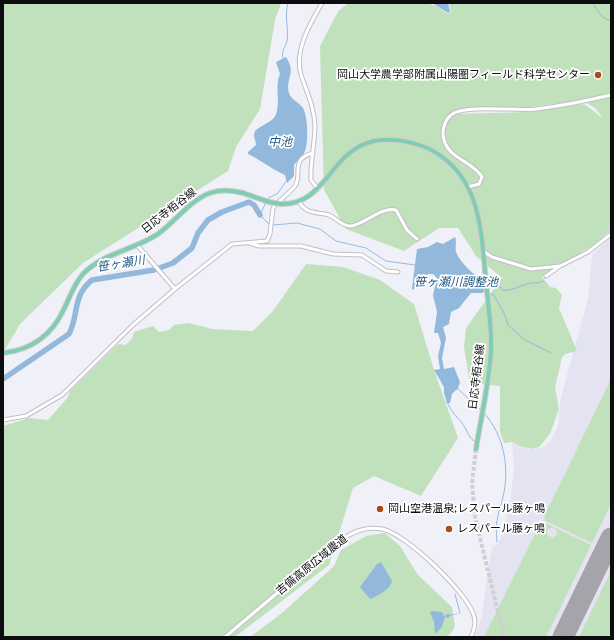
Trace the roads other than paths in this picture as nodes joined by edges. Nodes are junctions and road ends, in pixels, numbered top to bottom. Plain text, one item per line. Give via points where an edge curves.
1 (322, 3) edge
2 (611, 95) edge
3 (313, 153) junction
4 (468, 187) junction
5 (318, 189) junction
6 (299, 202) junction
7 (611, 234) edge
8 (417, 239) dead end
9 (246, 243) junction
10 (137, 245) junction
11 (483, 251) junction
12 (560, 266) junction
13 (398, 272) dead end
14 (546, 276) dead end
15 (175, 289) junction
16 (3, 353) edge
17 (3, 420) edge
18 (476, 449) tunnel mouth
19 (225, 637) edge
20 (471, 637) edge

1 - 3 street via 305,38 299,60 314,114
2 - 4 street via 536,109 470,110 455,113 445,124 443,138 448,148 460,160 477,170 482,177 479,184
3 - 5 street via 311,180
3 - 9 street via 298,164 297,183 272,208 267,241
4 - 5 main road, 日応寺栢谷線 via 455,168 436,153 411,142 390,140 370,142 351,151 337,164
4 - 11 main road, 日応寺栢谷線 via 478,214
5 - 6 main road, 日応寺栢谷線
6 - 8 street via 309,212 332,216 341,224 351,226 393,209 407,230
6 - 10 main road, 日応寺栢谷線, bridge via 281,204 225,190 206,194 158,234
7 - 12 street via 588,252
9 - 13 street via 259,246 301,246 333,254 362,255 386,271
9 - 15 street via 232,244
10 - 15 street
10 - 16 main road, 日応寺栢谷線 via 107,257 82,275 58,322 42,338 22,349
11 - 12 street via 492,257 531,269
11 - 18 main road, 日応寺栢谷線 via 491,350
12 - 14 street
15 - 17 street via 133,325 62,395 26,416
19 - 20 street, 吉備高原広域農道 via 339,541 360,529 374,528 391,531 413,546 453,586 474,616

